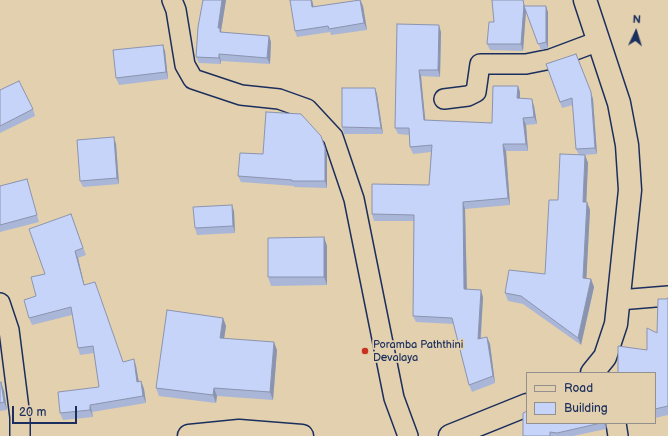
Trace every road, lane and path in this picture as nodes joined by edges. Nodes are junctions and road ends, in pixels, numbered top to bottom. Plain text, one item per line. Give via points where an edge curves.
1 (172, 0) edge
2 (585, 0) edge
3 (599, 41) junction
4 (444, 99) dead end
5 (668, 296) edge
6 (619, 300) junction
7 (0, 303) edge
8 (602, 368) edge
9 (526, 405) edge
10 (616, 424) edge
11 (20, 436) edge
12 (188, 436) edge
13 (302, 436) edge
14 (408, 436) edge
15 (450, 436) edge
16 (618, 436) edge

1 - 14 street via 185,65 194,79 241,95 279,100 307,109 333,136 354,199 394,398
2 - 3 main road
3 - 4 street via 552,59 526,64 480,64 476,92 468,96
3 - 6 main road via 619,103 627,145 630,190
5 - 6 street
6 - 8 main road via 613,338
7 - 11 street via 9,330
9 - 15 main road
10 - 16 street
12 - 13 main road via 239,430

